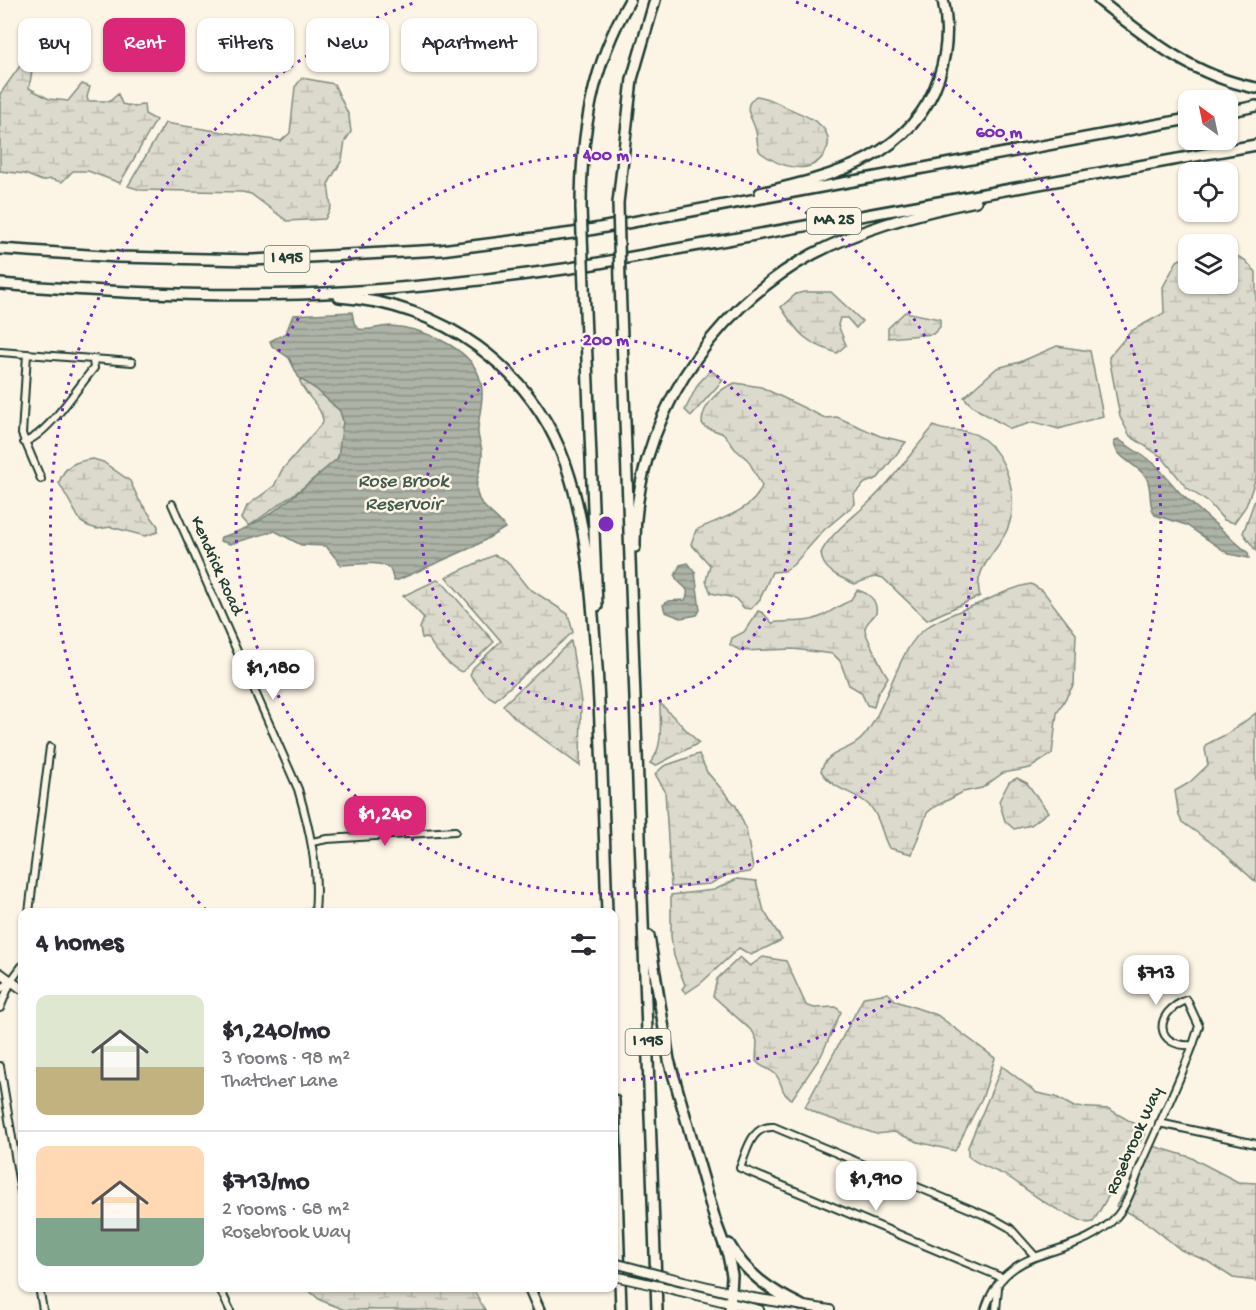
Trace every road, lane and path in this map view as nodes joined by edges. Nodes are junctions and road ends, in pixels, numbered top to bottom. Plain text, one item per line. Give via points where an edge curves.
1 (630, 0) edge
2 (655, 0) edge
3 (944, 0) edge
4 (1099, 0) edge
5 (1256, 88) edge
6 (1256, 106) edge
7 (1238, 110) edge
8 (1178, 121) edge
9 (1256, 145) edge
10 (1018, 189) junction
11 (705, 209) junction
12 (0, 249) edge
13 (0, 284) edge
14 (300, 294) junction
15 (0, 352) edge
16 (27, 354) junction
17 (93, 361) junction
18 (132, 362) dead end
19 (24, 442) junction
20 (41, 479) dead end
21 (172, 504) dead end
22 (595, 647) junction
23 (635, 655) junction
24 (50, 747) dead end
25 (455, 831) dead end
26 (312, 842) junction
27 (642, 871) junction
28 (29, 908) edge
29 (315, 908) edge
30 (606, 908) edge
31 (18, 971) edge
32 (0, 974) edge
33 (11, 981) junction
34 (18, 986) edge
35 (0, 988) edge
36 (0, 1008) edge
37 (1193, 1045) junction
38 (0, 1066) edge
39 (1159, 1123) junction
40 (1256, 1144) edge
41 (18, 1173) edge
42 (618, 1220) edge
43 (716, 1223) junction
44 (1034, 1255) junction
45 (618, 1264) edge
46 (618, 1277) edge
47 (1003, 1278) junction
48 (998, 1288) junction
49 (40, 1292) edge
50 (221, 1292) edge
51 (532, 1292) edge
52 (733, 1292) junction
53 (801, 1305) junction
54 (730, 1307) edge
55 (43, 1310) edge
56 (230, 1310) edge
57 (539, 1310) edge
58 (621, 1310) edge
59 (657, 1310) edge
60 (759, 1310) edge
61 (830, 1310) edge
62 (985, 1310) edge
63 (996, 1310) edge

1 - 22 highway, bridge via 609,42 592,92 584,142 581,208 597,596
2 - 23 highway, bridge via 632,79 618,203
3 - 11 highway via 947,30 942,68 925,108 900,138 849,168
4 - 5 highway via 1185,64
6 - 7 highway
8 - 11 highway, MA 25
9 - 10 highway, MA 25
10 - 14 highway, MA 25 via 571,268 434,285
10 - 23 highway via 887,224 827,247 766,285 711,339 669,403 643,474 635,533
11 - 12 highway, I 495 via 529,239 285,260 185,260
13 - 14 highway, I 495 via 166,294
14 - 22 highway via 379,301 424,315 477,345 520,386 553,434 572,483 584,541
15 - 16 street
16 - 17 street
16 - 19 street
17 - 18 street
17 - 19 street via 94,368 43,430
19 - 20 street
21 - 26 street, Kendrick Road via 298,789
22 - 30 highway
23 - 27 highway, I 195
24 - 28 street
25 - 26 street
26 - 29 street, Kendrick Road
27 - 43 highway via 664,1037
27 - 59 highway, I 195
31 - 33 street
32 - 33 main road
33 - 34 main road
33 - 35 street
33 - 36 street
37 - 37 street, Rosebrook Way via 1199,1023 1187,1000 1164,1016 1162,1033 1181,1044
37 - 39 street, Rosebrook Way
38 - 41 street
39 - 40 street
39 - 44 street, Rosebrook Way via 1117,1215 1083,1242
42 - 58 highway
43 - 52 highway via 728,1255
43 - 53 highway via 744,1267 775,1293
44 - 47 street, Rosebrook Way
44 - 47 street via 1000,1221 774,1127 755,1133 740,1168
45 - 52 main road, bridge
46 - 54 main road, bridge
47 - 48 street, Rosebrook Way
48 - 62 street, Rosebrook Way
48 - 63 street, Rosebrook Way
49 - 55 street
50 - 56 street
51 - 57 highway
52 - 53 main road
52 - 54 highway
53 - 61 main road
54 - 60 main road

